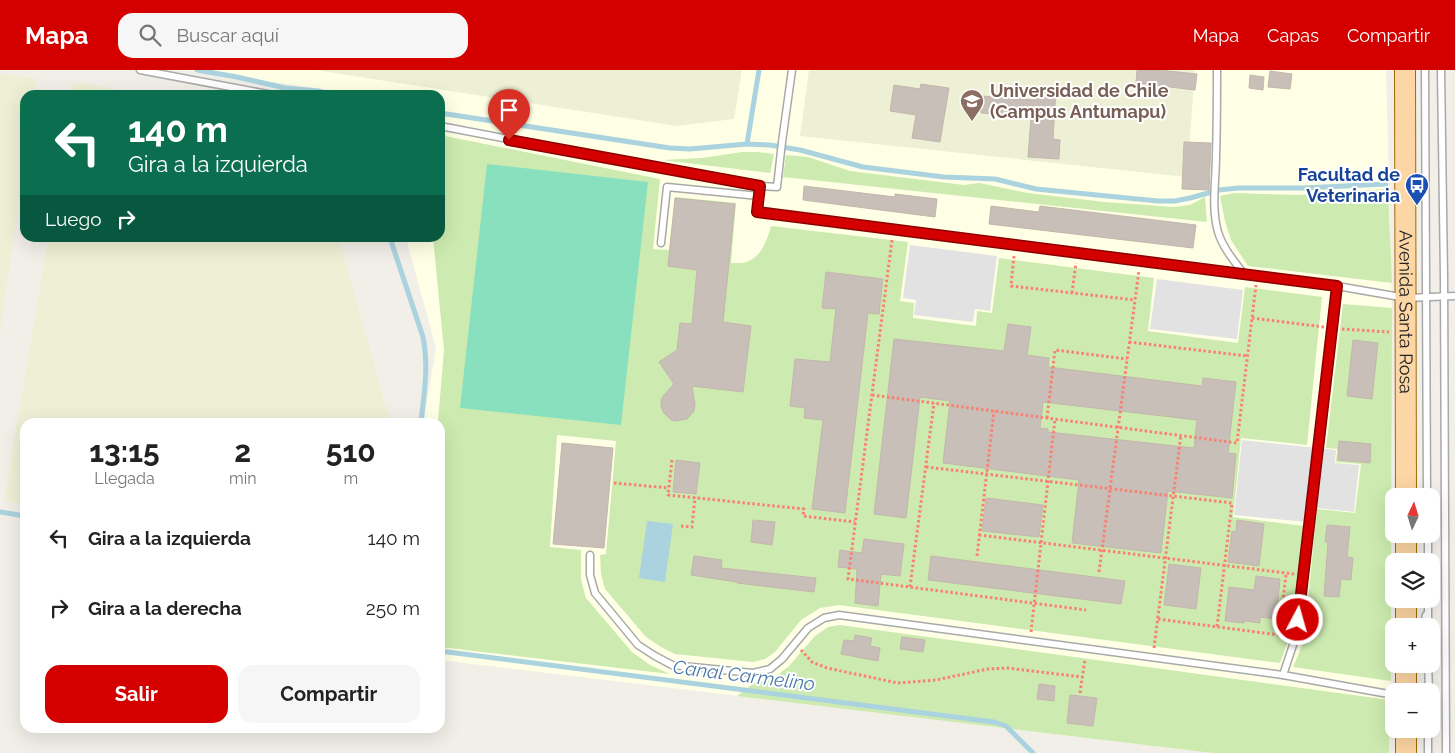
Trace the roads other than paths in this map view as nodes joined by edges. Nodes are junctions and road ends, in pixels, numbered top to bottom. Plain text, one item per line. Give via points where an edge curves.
1 (140, 70) edge
2 (792, 70) edge
3 (1217, 70) edge
4 (1405, 70) edge
5 (1425, 70) edge
6 (1440, 70) edge
7 (246, 90) edge
8 (445, 127) edge
9 (760, 186) junction
10 (759, 196) junction
11 (661, 243) dead end
12 (1244, 274) junction
13 (1337, 286) junction
14 (1455, 296) edge
15 (1426, 297) junction
16 (1444, 297) junction
17 (1406, 298) junction
18 (1406, 488) edge
19 (1427, 488) edge
20 (590, 555) dead end
21 (1283, 674) junction
22 (1385, 693) edge
23 (1406, 738) edge
24 (1428, 738) edge
25 (1406, 753) edge
26 (1428, 753) edge
27 (1446, 753) edge

1 - 7 lane
2 - 9 lane via 777,187
3 - 12 lane via 1213,206 1218,232
4 - 17 main road, Avenida Santa Rosa
5 - 15 lane
6 - 16 lane
8 - 9 lane
9 - 10 lane
10 - 11 lane via 667,186
10 - 12 lane via 757,212
12 - 13 lane
13 - 17 lane
13 - 21 lane via 1296,633
14 - 16 lane
15 - 16 lane
15 - 17 lane
15 - 19 lane
16 - 27 lane
17 - 18 main road, Avenida Santa Rosa
20 - 21 lane via 590,575 595,593 638,645 672,665 753,673 770,669 782,660 808,628 824,618 840,615
21 - 22 lane
23 - 25 main road
24 - 26 lane

